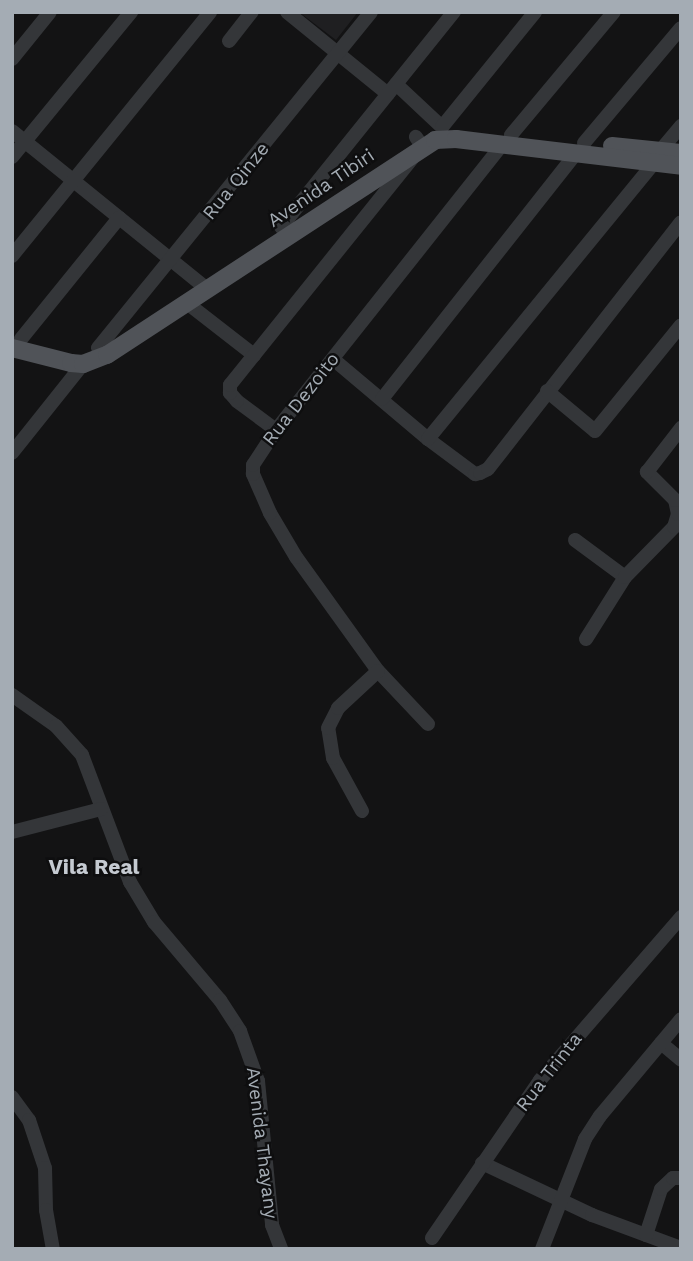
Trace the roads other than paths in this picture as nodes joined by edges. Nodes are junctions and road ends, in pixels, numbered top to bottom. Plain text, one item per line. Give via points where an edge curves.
1 (50, 12) edge
2 (131, 12) edge
3 (210, 12) edge
4 (252, 12) edge
5 (287, 12) edge
6 (371, 12) edge
7 (454, 12) edge
8 (535, 12) edge
9 (614, 12) edge
10 (681, 28) edge
11 (229, 41) dead end
12 (339, 52) junction
13 (12, 59) edge
14 (392, 89) junction
15 (681, 126) edge
16 (442, 127) junction
17 (12, 131) edge
18 (507, 140) junction
19 (25, 141) junction
20 (419, 141) junction
21 (580, 148) junction
22 (681, 153) edge
23 (12, 157) edge
24 (657, 157) junction
25 (681, 166) edge
26 (73, 181) junction
27 (119, 218) junction
28 (681, 222) edge
29 (281, 227) junction
30 (12, 256) edge
31 (171, 260) junction
32 (203, 285) junction
33 (187, 303) junction
34 (681, 325) edge
35 (15, 345) edge
36 (98, 348) junction
37 (254, 355) junction
38 (333, 359) junction
39 (83, 364) junction
40 (547, 391) junction
41 (382, 398) junction
42 (681, 428) edge
43 (276, 430) junction
44 (428, 439) junction
45 (12, 453) edge
46 (575, 540) dead end
47 (625, 578) junction
48 (586, 639) dead end
49 (378, 671) junction
50 (12, 695) edge
51 (428, 724) dead end
52 (101, 809) junction
53 (362, 811) dead end
54 (12, 832) edge
55 (681, 917) edge
56 (681, 1019) edge
57 (661, 1044) junction
58 (681, 1060) edge
59 (12, 1097) edge
60 (482, 1163) junction
61 (681, 1178) edge
62 (559, 1201) junction
63 (646, 1235) junction
64 (432, 1238) dead end
65 (681, 1248) edge
66 (53, 1249) edge
67 (281, 1249) edge
68 (542, 1249) edge

1 - 13 street
2 - 19 street
3 - 26 street
4 - 11 street
5 - 12 street
6 - 12 street, Rua Qinze
7 - 14 street
8 - 16 street
9 - 18 street, Rua Dezoito
10 - 21 street
12 - 14 street
12 - 31 street, Rua Qinze
14 - 16 street
14 - 29 street
15 - 24 street
16 - 18 main road, Avenida Tibiri
16 - 20 main road, Avenida Tibiri
17 - 19 street
18 - 20 main road, Avenida Tibiri
18 - 21 main road, Avenida Tibiri
18 - 38 street, Rua Dezoito
19 - 23 street
19 - 26 street
20 - 29 main road, Avenida Tibiri
20 - 32 main road, Avenida Tibiri
20 - 37 street
21 - 24 main road, Avenida Tibiri
21 - 41 street
22 - 24 main road, Avenida Tibiri
24 - 25 main road, Avenida Tibiri
24 - 44 street
26 - 27 street
26 - 30 street
27 - 31 street
27 - 35 street
28 - 40 street
29 - 32 main road, Avenida Tibiri
31 - 32 street
31 - 36 street, Rua Qinze
32 - 33 main road, Avenida Tibiri
32 - 36 main road, Avenida Tibiri
33 - 37 street
33 - 39 main road, Avenida Tibiri via 107,355
34 - 40 street via 595,431
35 - 36 main road, Avenida Tibiri via 74,353
35 - 39 main road
37 - 43 street via 230,385 230,393
38 - 41 street
38 - 43 street, Rua Dezoito
39 - 45 street
40 - 44 street via 488,469 478,474
41 - 44 street
42 - 47 street via 647,472 675,500 676,521
43 - 49 street, Rua Dezoito via 253,465 258,488 296,557
46 - 47 street
47 - 48 street
49 - 51 street, Rua Dezoito
49 - 53 street via 338,708 328,728 333,758
50 - 52 street, Avenida Thayany via 56,726 82,755
52 - 54 street
52 - 67 street, Avenida Thayany via 130,882 154,922 220,1000 249,1051 258,1081 272,1225
55 - 60 street, Rua Trinta via 540,1080
56 - 57 street
57 - 58 street
57 - 62 street via 585,1139
59 - 66 street via 29,1120 45,1168
60 - 62 street
60 - 64 street, Rua Trinta
61 - 63 street via 673,1178 661,1189
62 - 63 street
62 - 68 street
63 - 65 street

